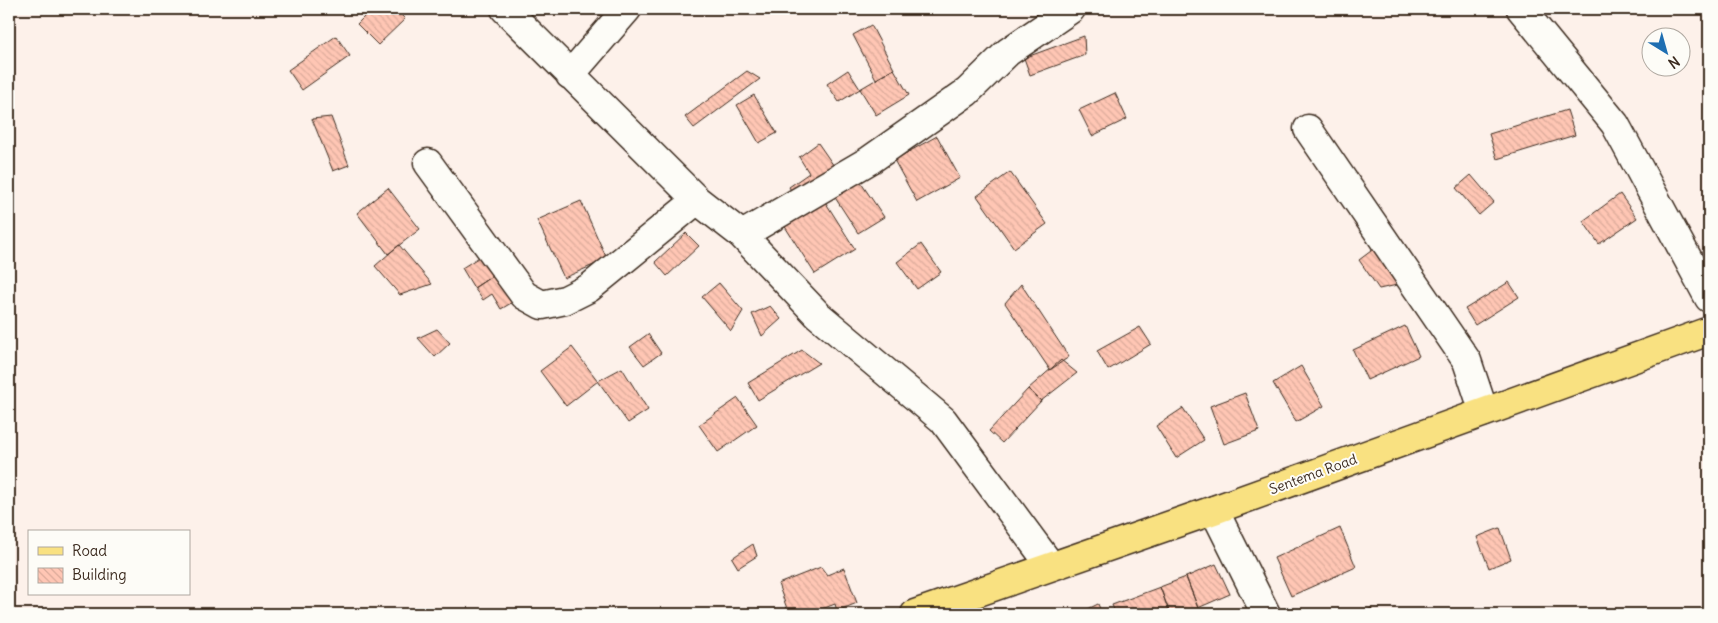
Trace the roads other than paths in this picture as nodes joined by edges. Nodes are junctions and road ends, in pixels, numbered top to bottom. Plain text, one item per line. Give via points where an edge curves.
1 (504, 9) edge
2 (627, 9) edge
3 (1071, 9) edge
4 (1521, 9) edge
5 (570, 75) junction
6 (1308, 129) dead end
7 (428, 163) dead end
8 (697, 200) junction
9 (742, 235) junction
10 (1709, 298) edge
11 (1709, 331) edge
12 (1484, 412) junction
13 (1214, 510) junction
14 (1051, 566) junction
15 (915, 614) edge
16 (1266, 614) edge

1 - 5 street
2 - 5 street
3 - 9 street via 1008,52 967,92 870,160
4 - 10 street via 1615,124
5 - 8 street
6 - 12 street via 1467,361
7 - 8 street via 524,295 542,305 565,300 589,288
8 - 9 street
9 - 14 street via 818,315 942,420
11 - 12 main road, Sentema Road
12 - 13 main road, Sentema Road
13 - 14 main road, Sentema Road
13 - 16 street
14 - 15 main road, Sentema Road

